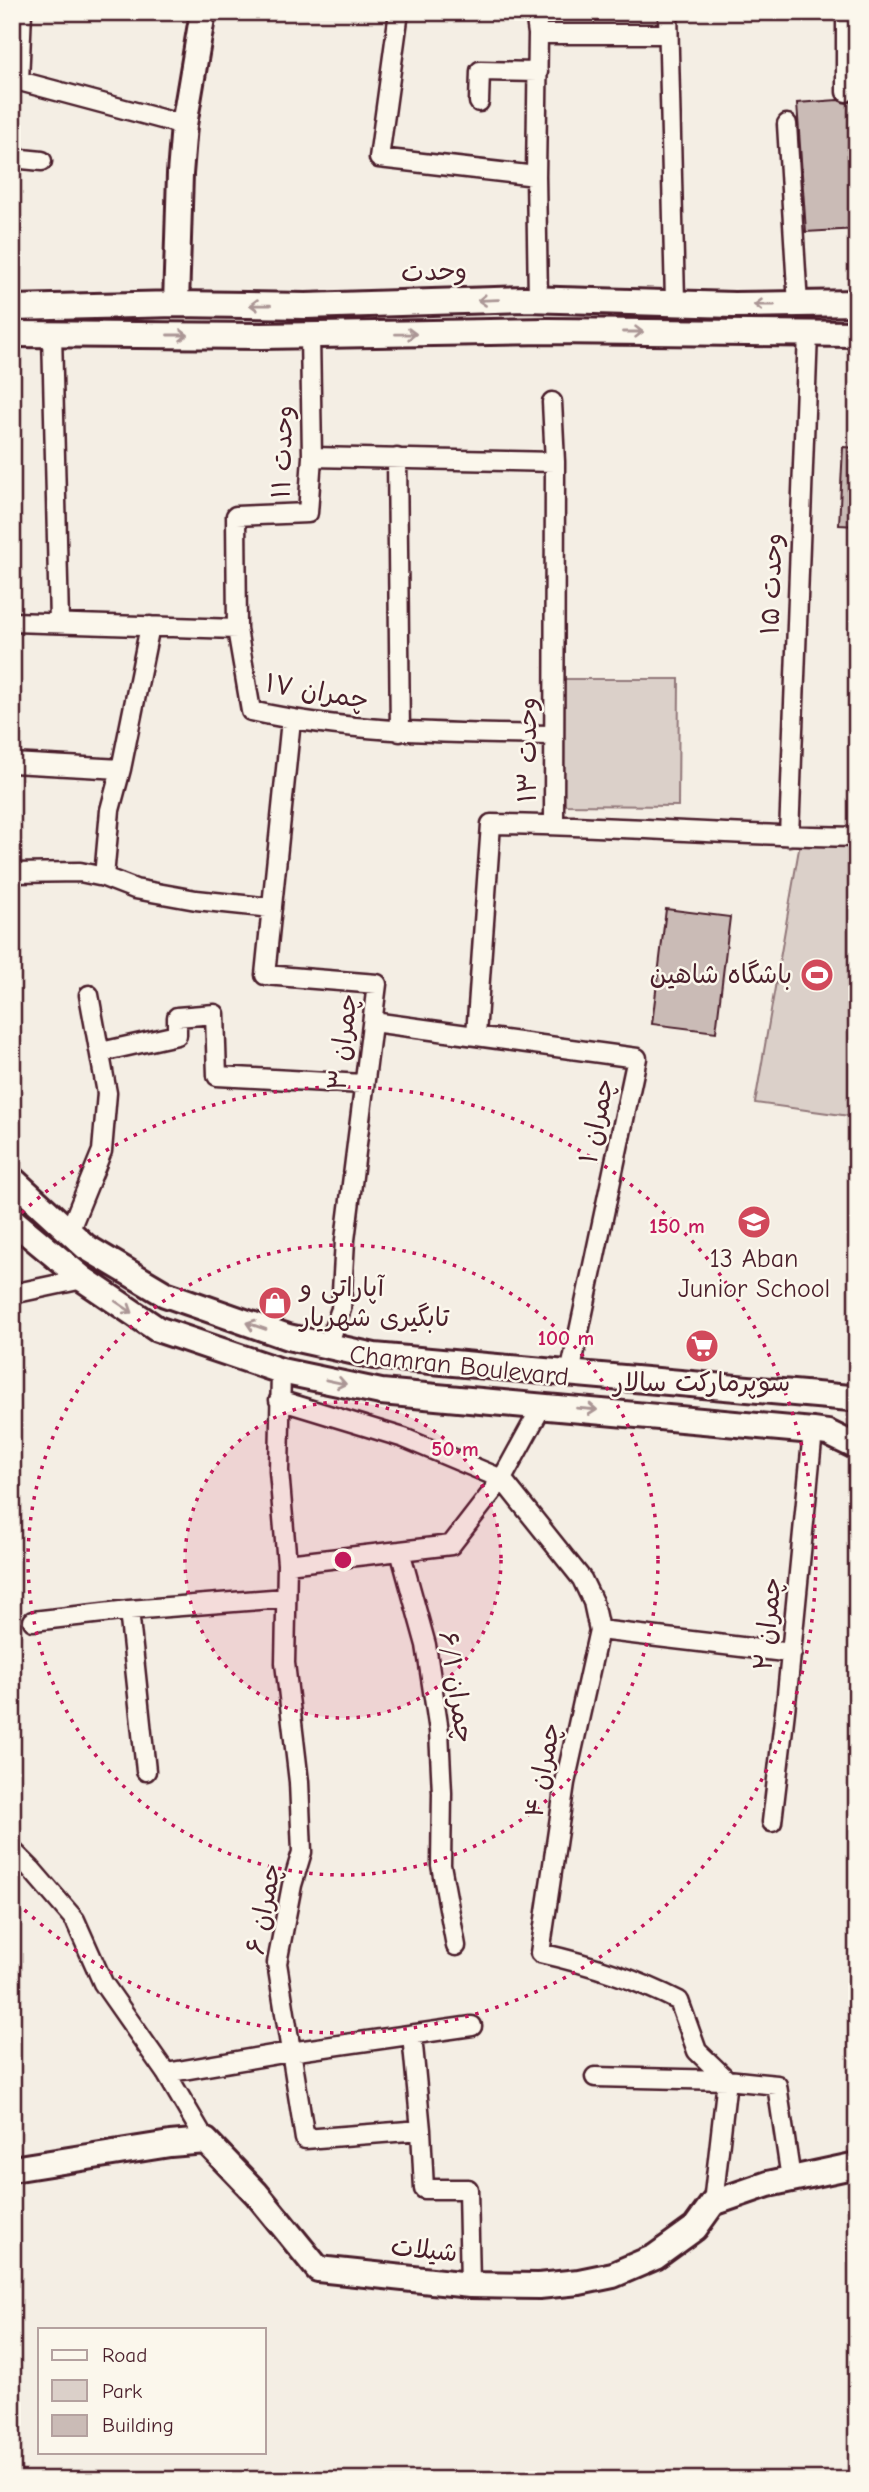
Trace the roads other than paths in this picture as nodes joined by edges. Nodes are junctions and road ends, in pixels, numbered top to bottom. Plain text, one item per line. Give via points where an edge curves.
1 (22, 12) edge
2 (203, 12) edge
3 (398, 12) edge
4 (536, 12) edge
5 (668, 12) edge
6 (846, 12) edge
7 (538, 34) junction
8 (668, 34) junction
9 (538, 72) junction
10 (15, 80) edge
11 (846, 92) dead end
12 (479, 102) dead end
13 (787, 124) dead end
14 (184, 125) junction
15 (12, 158) edge
16 (42, 161) dead end
17 (536, 176) junction
18 (538, 299) junction
19 (675, 301) junction
20 (857, 303) edge
21 (176, 304) junction
22 (126, 305) junction
23 (798, 305) junction
24 (51, 307) junction
25 (12, 308) edge
26 (808, 333) junction
27 (12, 334) edge
28 (52, 334) junction
29 (857, 334) edge
30 (127, 335) junction
31 (310, 335) junction
32 (552, 402) dead end
33 (312, 457) junction
34 (397, 458) junction
35 (555, 463) junction
36 (12, 622) edge
37 (59, 622) junction
38 (150, 626) junction
39 (237, 629) junction
40 (291, 720) junction
41 (400, 732) junction
42 (554, 735) junction
43 (12, 764) edge
44 (121, 769) junction
45 (554, 824) junction
46 (789, 836) junction
47 (857, 837) edge
48 (12, 873) edge
49 (104, 877) junction
50 (272, 908) junction
51 (89, 995) dead end
52 (373, 1022) junction
53 (476, 1035) junction
54 (101, 1052) junction
55 (363, 1084) junction
56 (12, 1179) edge
57 (12, 1220) edge
58 (69, 1232) junction
59 (83, 1279) junction
60 (12, 1294) edge
61 (288, 1337) junction
62 (328, 1345) junction
63 (281, 1371) junction
64 (570, 1374) junction
65 (854, 1397) edge
66 (279, 1400) junction
67 (542, 1406) junction
68 (820, 1432) junction
69 (857, 1437) edge
70 (857, 1447) edge
71 (502, 1479) junction
72 (400, 1551) junction
73 (287, 1564) junction
74 (285, 1598) junction
75 (129, 1610) junction
76 (33, 1621) dead end
77 (600, 1630) junction
78 (792, 1653) junction
79 (146, 1771) dead end
80 (772, 1822) dead end
81 (12, 1850) edge
82 (456, 1946) dead end
83 (472, 2026) dead end
84 (412, 2035) junction
85 (290, 2052) junction
86 (166, 2073) junction
87 (596, 2077) dead end
88 (727, 2080) junction
89 (421, 2130) junction
90 (206, 2141) junction
91 (857, 2165) edge
92 (12, 2169) edge
93 (791, 2179) junction
94 (713, 2203) junction
95 (470, 2286) junction

1 - 10 street
2 - 14 street
3 - 17 street via 379,158
4 - 7 street
5 - 8 street
6 - 11 street
7 - 8 street
7 - 9 street
8 - 19 street
9 - 12 street via 480,71
9 - 17 street
10 - 14 street
13 - 23 street
14 - 21 street
15 - 16 street
17 - 18 street
18 - 19 street, وحدت
18 -> 21 street, وحدت via 306,306
23 -> 19 street, وحدت
20 - 23 street, وحدت
21 - 22 street, وحدت
22 - 24 street, وحدت
22 - 30 street
24 - 25 street, وحدت
24 - 28 street
26 - 29 street
31 -> 26 street
26 - 46 street, وحدت ۱۵
27 - 28 street
28 - 30 street
28 - 37 street
30 -> 31 street
31 - 33 street, وحدت ۱۱
32 - 35 street, وحدت ۱۳
33 - 34 street
33 - 39 street, وحدت ۱۱ via 307,513 236,516
34 - 35 street
34 - 41 street
35 - 42 street, وحدت ۱۳
36 - 37 street
37 - 38 street
38 - 39 street
38 - 44 street
39 - 40 street, چمران ۱۷ via 251,711
40 - 41 street, چمران ۱۷
40 - 50 street, چمران ۳
41 - 42 street, چمران ۱۷
42 - 45 street, وحدت ۱۳
43 - 44 street
44 - 49 street via 110,810
45 - 46 street
45 - 53 street, وحدت ۱۳ via 491,824
46 - 47 street
48 - 49 street via 80,872
49 - 50 street via 135,889
50 - 52 street, چمران ۳ via 265,975 377,984
51 - 54 street
52 - 53 street, چمران ۱
52 - 55 street, چمران ۳
53 - 64 street, چمران ۱ via 637,1058
54 - 55 street via 177,1034 177,1017 215,1014 217,1076
54 - 58 street via 107,1093 102,1151
55 - 62 street, چمران ۳ via 341,1309
56 - 58 street, Chamran Boulevard
57 - 59 street, Chamran Boulevard
61 -> 58 street, Chamran Boulevard via 165,1294
59 - 60 street
59 -> 63 street, Chamran Boulevard via 157,1329
61 - 62 street, Chamran Boulevard
61 - 63 street
62 - 64 street, Chamran Boulevard via 374,1356
63 - 66 street, چمران ۶
63 -> 67 street, Chamran Boulevard via 382,1392
64 - 65 street, Chamran Boulevard
66 - 71 street, چمران ۴ via 404,1438
66 - 73 street, چمران ۶
67 -> 68 street, Chamran Boulevard
67 - 71 street
68 - 69 street
68 - 70 street, Chamran Boulevard
68 - 78 street, چمران ۲
71 - 72 street via 451,1545
71 - 77 street, چمران ۴ via 582,1579
72 - 73 street
72 - 82 street, چمران ۶/۱ via 426,1645 437,1719 442,1865
73 - 74 street, چمران ۶
74 - 75 street
74 - 85 street, چمران ۶ via 285,1663 302,1852 277,1963
75 - 76 street
75 - 79 street
77 - 78 street
77 - 88 street, چمران ۴ via 565,1783 540,1952 595,1965 679,2001 697,2051
78 - 80 street, چمران ۲
81 - 86 street via 75,1920 103,1983
83 - 84 street
84 - 85 street
84 - 89 street
85 - 86 street
85 - 89 street, چمران ۶ via 305,2139
86 - 90 street
87 - 88 street
88 - 93 street via 776,2085
88 - 94 street
89 - 95 street via 424,2189 468,2189
90 - 92 street
90 - 95 street, شیلات via 318,2269
91 - 93 street
93 - 94 street
94 - 95 street, شیلات via 695,2228 655,2258 613,2275 579,2283

